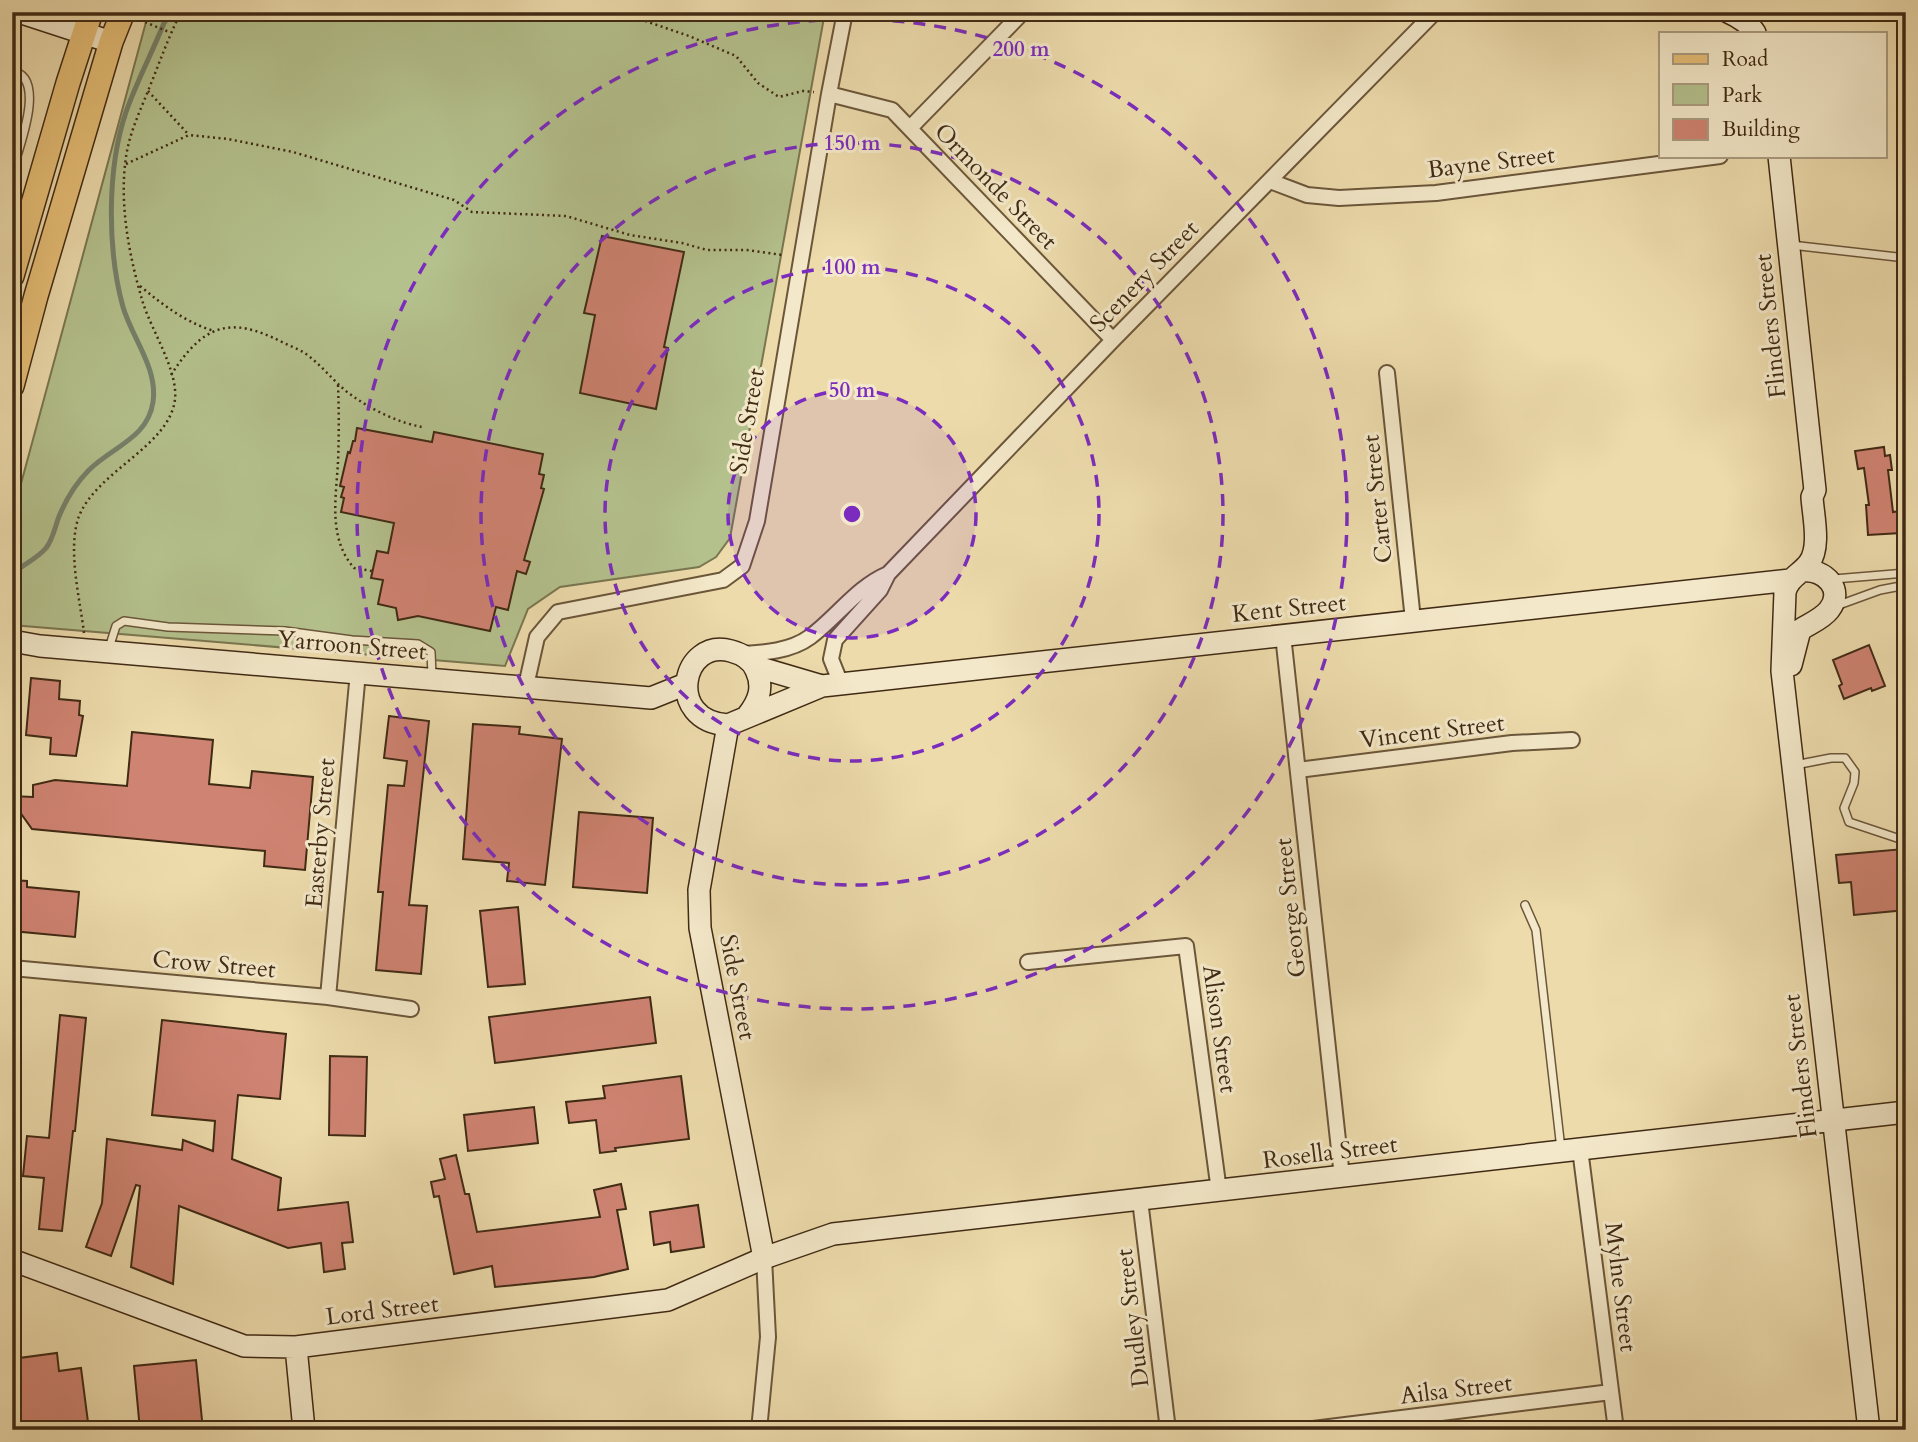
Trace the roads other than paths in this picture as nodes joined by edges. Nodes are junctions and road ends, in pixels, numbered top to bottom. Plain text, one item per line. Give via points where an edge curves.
1 (19, 12) edge
2 (845, 12) edge
3 (1023, 12) edge
4 (1435, 12) edge
5 (1733, 15) edge
6 (130, 16) edge
7 (12, 19) edge
8 (88, 23) edge
9 (1754, 32) edge
10 (111, 42) junction
11 (12, 71) edge
12 (829, 94) junction
13 (910, 128) junction
14 (1705, 158) edge
15 (1779, 158) edge
16 (12, 172) edge
17 (1269, 181) junction
18 (1787, 244) junction
19 (1906, 258) edge
20 (12, 276) edge
21 (1113, 340) junction
22 (1387, 373) dead end
23 (12, 386) edge
24 (1815, 490) junction
25 (1906, 573) edge
26 (888, 574) junction
27 (1827, 577) junction
28 (1906, 585) edge
29 (1791, 588) junction
30 (1824, 613) junction
31 (1413, 620) junction
32 (1283, 635) junction
33 (12, 639) edge
34 (40, 646) junction
35 (12, 647) edge
36 (107, 652) junction
37 (748, 660) junction
38 (358, 672) junction
39 (432, 678) junction
40 (686, 684) junction
41 (832, 685) junction
42 (526, 686) junction
43 (1785, 695) junction
44 (748, 715) junction
45 (728, 724) junction
46 (1572, 740) dead end
47 (1791, 766) junction
48 (1298, 770) junction
49 (1854, 783) junction
50 (1864, 785) dead end
51 (1906, 841) edge
52 (1525, 905) dead end
53 (1028, 962) dead end
54 (12, 968) edge
55 (328, 997) junction
56 (411, 1009) dead end
57 (1906, 1112) edge
58 (1833, 1120) junction
59 (1571, 1150) junction
60 (1342, 1177) junction
61 (1219, 1191) junction
62 (1140, 1200) junction
63 (764, 1258) junction
64 (12, 1259) edge
65 (296, 1347) junction
66 (1611, 1392) junction
67 (1367, 1426) edge
68 (304, 1430) edge
69 (759, 1430) edge
70 (1168, 1430) edge
71 (1305, 1430) edge
72 (1616, 1430) edge
73 (1870, 1430) edge

1 - 7 street
1 - 8 street
2 - 12 street, Side Street
3 - 13 street
4 - 17 street, Scenery Street
5 - 9 street
6 - 10 main road
8 - 10 street
8 - 20 main road
10 - 23 main road
11 - 16 lane via 30,86 31,102
12 - 13 street, Ormonde Street via 892,110
12 - 42 street, Side Street via 757,521 742,566 723,580 558,612 537,637
13 - 21 street, Ormonde Street
14 - 17 street, Bayne Street via 1436,194 1339,198 1307,195
15 - 18 street, Flinders Street
17 - 21 street, Scenery Street
18 - 19 lane
18 - 24 street, Flinders Street
21 - 26 street, Scenery Street
22 - 31 street, Carter Street
24 - 27 street, Flinders Street via 1825,529
24 - 29 street, Flinders Street via 1815,549
25 - 27 lane
26 - 37 street, Scenery Street via 873,580 808,639
26 - 41 street, Scenery Street via 880,590 835,639
27 - 29 street via 1818,571
27 - 30 street, Flinders Street via 1835,594
28 - 30 lane via 1880,590
29 - 30 street via 1795,615 1810,620
29 - 31 street, Kent Street via 1763,581
29 - 43 street, Flinders Street via 1781,651
30 - 43 street, Flinders Street via 1800,630
31 - 32 street, Kent Street
32 - 41 street, Kent Street
32 - 48 street, George Street
33 - 34 street, Yarroon Street
34 - 35 street
34 - 36 street, Yarroon Street
36 - 38 street, Yarroon Street
36 - 39 lane via 116,626 124,621 285,631 418,644 431,652
37 - 40 street via 727,650 712,651 690,669
37 - 41 street, Kent Street
37 - 44 street via 760,678 761,691
38 - 39 street, Yarroon Street
38 - 55 street, Easterby Street
39 - 42 street, Yarroon Street
40 - 42 street, Yarroon Street via 651,698
40 - 45 street via 687,697 702,718
41 - 44 street, Kent Street
43 - 47 street, Flinders Street
44 - 45 street
45 - 63 street, Side Street via 699,890 700,928
46 - 48 street, Vincent Street
47 - 49 lane via 1845,758 1855,772
47 - 58 street, Flinders Street
48 - 60 street, George Street
49 - 50 lane
49 - 51 lane via 1844,808 1849,822
52 - 59 lane via 1536,930
53 - 61 street, Alison Street via 1186,946
54 - 55 street, Crow Street
55 - 56 street, Crow Street
57 - 58 street, Rosella Street
58 - 59 street, Rosella Street
58 - 73 street, Flinders Street
59 - 60 street, Rosella Street
59 - 66 street, Mylne Street
60 - 61 street, Rosella Street
61 - 62 street, Rosella Street
62 - 63 street, Rosella Street via 833,1234
62 - 70 street, Dudley Street
63 - 65 street, Lord Street via 668,1300
63 - 69 street via 768,1337
64 - 65 street, Lord Street via 244,1346
65 - 68 street
66 - 67 street, Ailsa Street
66 - 72 street, Mylne Street
67 - 71 street, Ailsa Street

